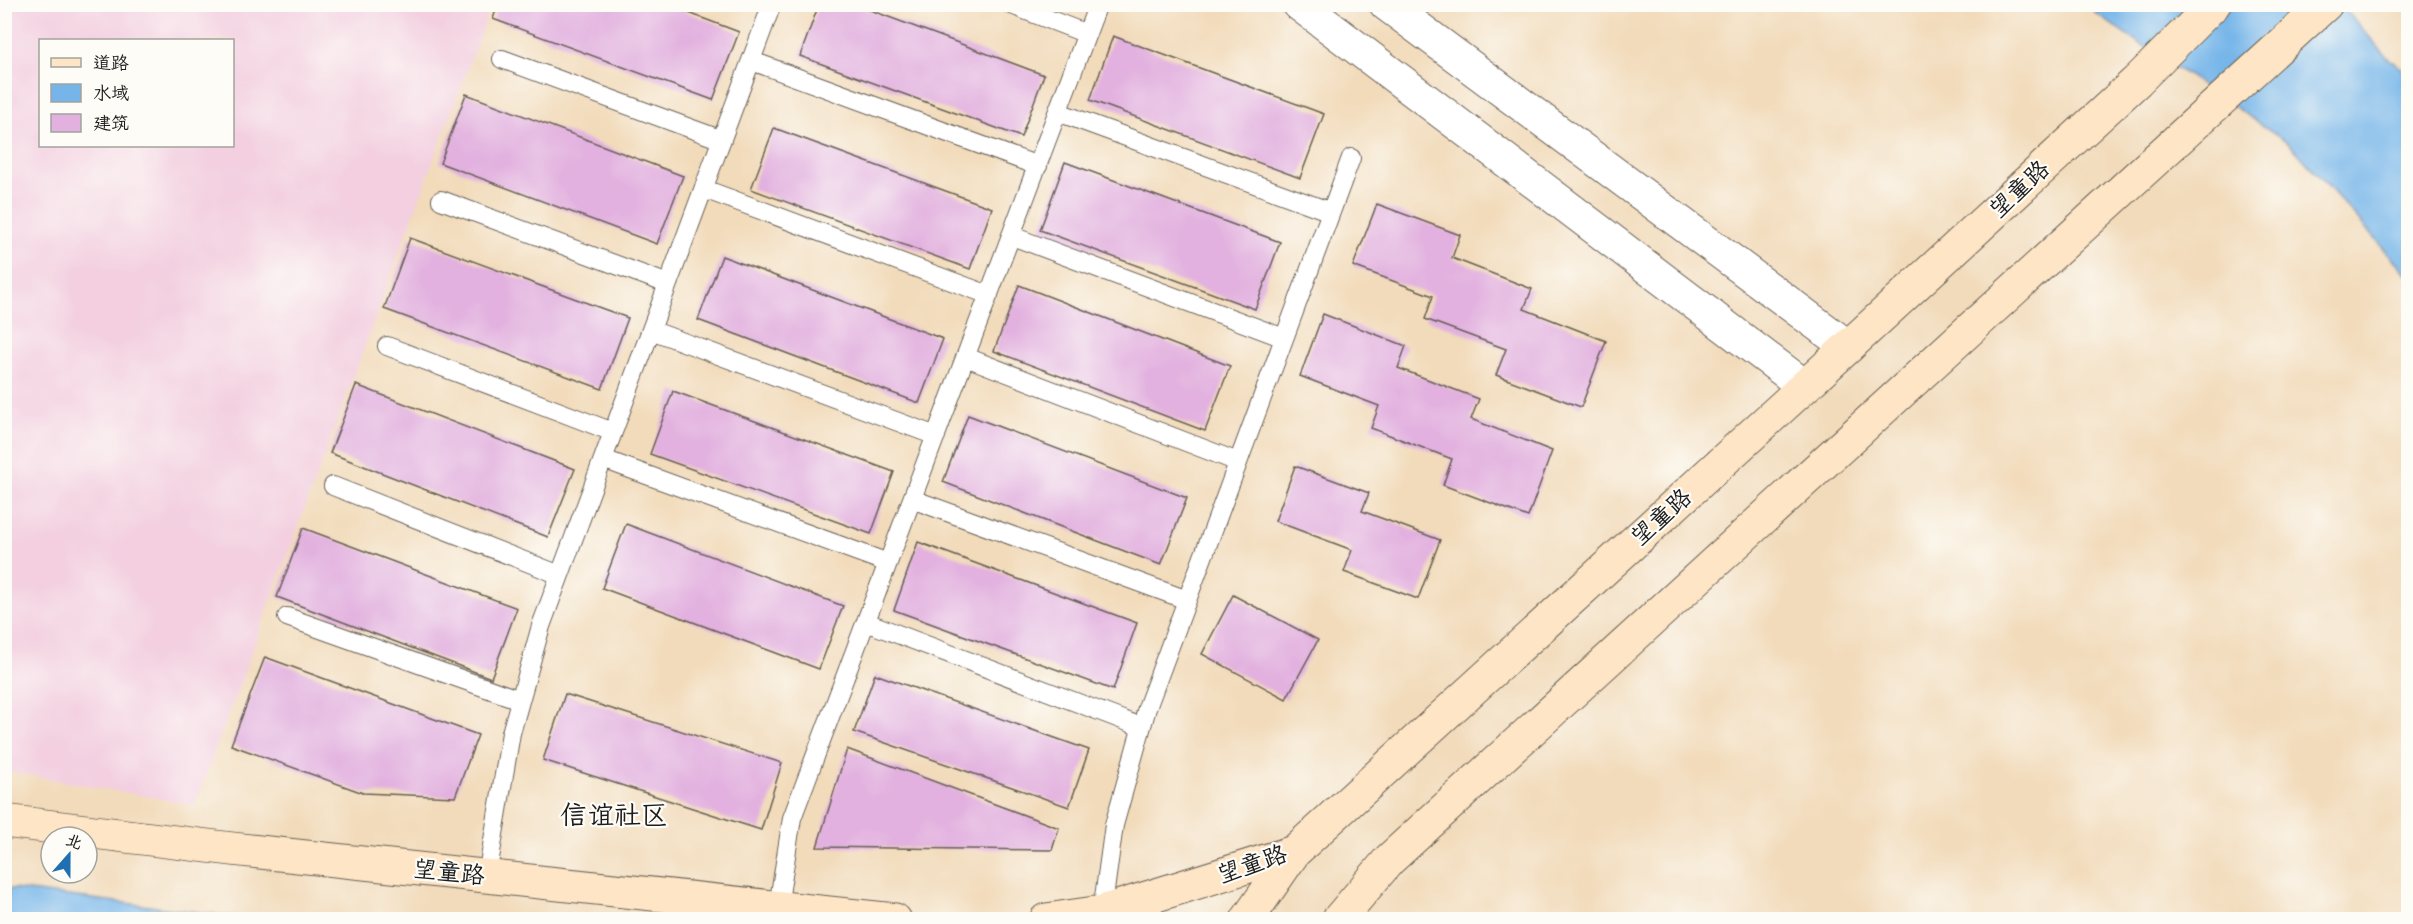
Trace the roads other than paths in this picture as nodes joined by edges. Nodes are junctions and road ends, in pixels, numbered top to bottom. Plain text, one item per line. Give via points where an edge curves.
1 (772, 4) edge
2 (1009, 4) edge
3 (1098, 4) edge
4 (1299, 4) edge
5 (1386, 4) edge
6 (2214, 4) edge
7 (2326, 4) edge
8 (1087, 34) junction
9 (502, 59) dead end
10 (752, 61) junction
11 (1058, 112) junction
12 (722, 140) junction
13 (1351, 158) dead end
14 (1038, 166) junction
15 (704, 189) junction
16 (441, 201) dead end
17 (1331, 212) junction
18 (1012, 236) junction
19 (668, 284) junction
20 (989, 295) junction
21 (651, 330) junction
22 (1284, 338) junction
23 (387, 346) dead end
24 (1848, 347) junction
25 (966, 357) junction
26 (1804, 386) junction
27 (613, 432) junction
28 (936, 436) junction
29 (603, 459) junction
30 (1238, 462) junction
31 (333, 486) dead end
32 (912, 499) junction
33 (888, 563) junction
34 (560, 575) junction
35 (1187, 600) junction
36 (287, 616) dead end
37 (866, 622) junction
38 (520, 700) junction
39 (1141, 727) junction
40 (4, 821) edge
41 (1294, 852) junction
42 (487, 876) junction
43 (778, 907) junction
44 (1102, 912) junction
45 (895, 920) edge
46 (1046, 920) edge
47 (1247, 920) edge
48 (1338, 920) edge

1 - 10 lane
2 - 8 lane
3 - 8 lane
4 - 26 street
5 - 24 street
6 - 24 main road, 望童路
7 - 48 main road via 1389,860
8 - 11 lane
9 - 12 lane
10 - 12 lane
10 - 14 lane
11 - 14 lane
11 - 17 lane
12 - 15 lane
13 - 17 lane
14 - 18 lane
15 - 19 lane
15 - 20 lane
16 - 19 lane
17 - 22 lane
18 - 20 lane
18 - 22 lane
19 - 21 lane
20 - 25 lane
21 - 27 lane
21 - 28 lane
22 - 30 lane
23 - 27 lane
24 - 26 main road, 望童路
25 - 28 lane
25 - 30 lane
26 - 41 main road, 望童路
27 - 29 lane
28 - 32 lane
29 - 33 lane
29 - 34 lane
30 - 35 lane
31 - 34 lane
32 - 33 lane
32 - 35 lane
33 - 37 lane
34 - 38 lane
35 - 39 lane
36 - 38 lane
37 - 39 lane
37 - 43 lane via 792,818
38 - 42 lane
39 - 44 lane via 1114,825
40 - 42 main road, 望童路
41 - 44 main road, 望童路
41 - 47 main road
42 - 43 main road, 望童路
43 - 45 main road, 望童路
44 - 46 main road, 望童路

